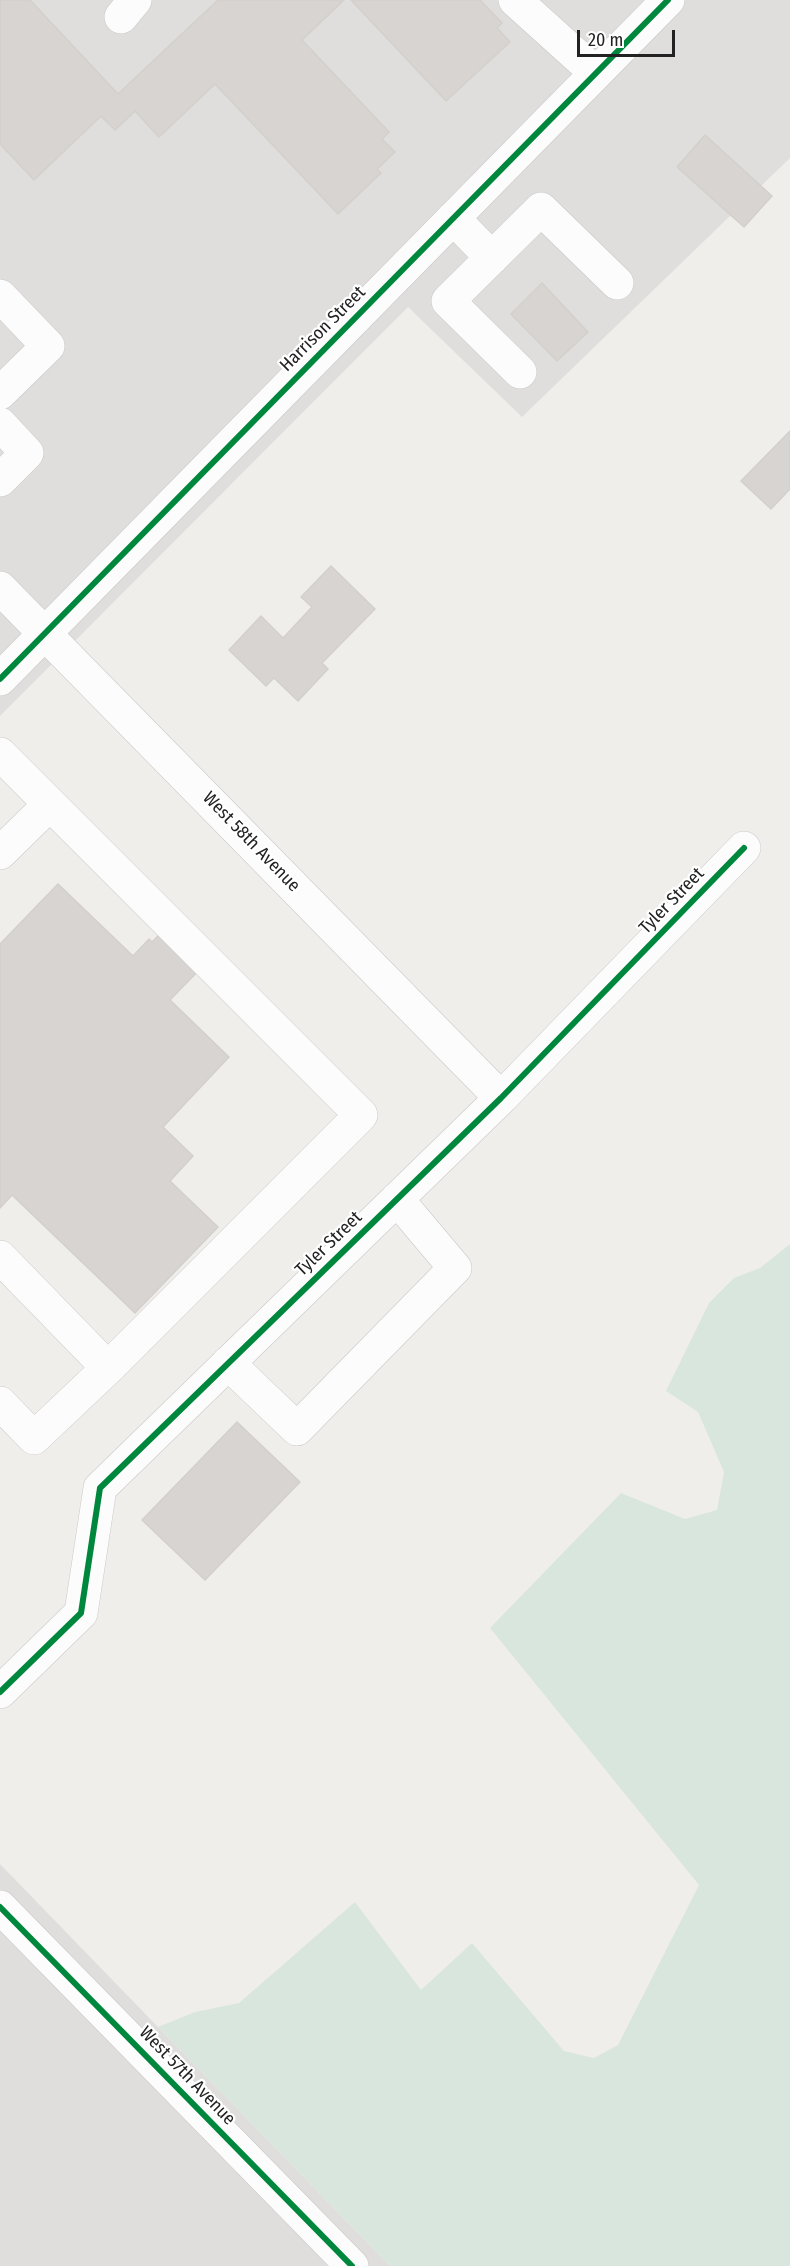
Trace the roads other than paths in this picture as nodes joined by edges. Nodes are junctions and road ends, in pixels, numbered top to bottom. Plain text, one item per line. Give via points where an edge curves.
1 (515, 0) edge
2 (668, 0) edge
3 (596, 73) junction
4 (453, 218) junction
5 (492, 258) junction
6 (617, 283) dead end
7 (0, 296) edge
8 (520, 372) dead end
9 (0, 393) edge
10 (0, 424) edge
11 (0, 480) edge
12 (0, 588) edge
13 (45, 633) junction
14 (0, 679) edge
15 (0, 754) edge
16 (50, 804) junction
17 (744, 848) dead end
18 (0, 853) edge
19 (501, 1098) junction
20 (397, 1199) junction
21 (0, 1257) edge
22 (228, 1363) junction
23 (108, 1368) junction
24 (0, 1403) edge
25 (0, 1692) edge
26 (1, 1909) edge
27 (339, 2262) edge

1 - 3 street
2 - 3 street, Harrison Street
3 - 4 street, Harrison Street
4 - 5 street
4 - 13 street, Harrison Street
5 - 6 street via 541,209
5 - 8 street via 448,301
7 - 9 street via 48,346
10 - 11 street via 27,453
12 - 13 street, West 58th Avenue
13 - 14 street, Harrison Street
13 - 19 street, West 58th Avenue
15 - 16 street
16 - 18 street
16 - 23 street via 362,1115
17 - 19 street, Tyler Street
19 - 20 street, Tyler Street
20 - 22 street, Tyler Street
20 - 22 street via 455,1268 297,1429
21 - 23 street
22 - 25 street, Tyler Street via 100,1488 81,1613
23 - 24 street via 34,1438
26 - 27 street, West 57th Avenue

